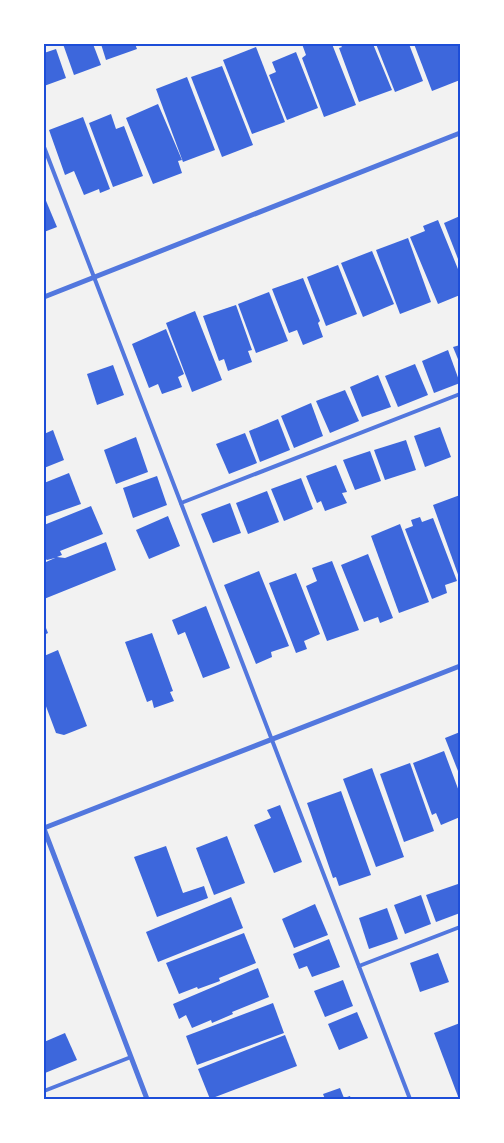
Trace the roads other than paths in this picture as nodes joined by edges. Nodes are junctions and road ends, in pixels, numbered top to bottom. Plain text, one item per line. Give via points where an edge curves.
1 (460, 133) edge
2 (44, 147) edge
3 (94, 277) junction
4 (44, 297) edge
5 (460, 394) edge
6 (181, 503) junction
7 (460, 666) edge
8 (272, 740) junction
9 (44, 828) edge
10 (460, 927) edge
11 (359, 966) junction
12 (131, 1057) junction
13 (44, 1090) edge
14 (147, 1099) edge
15 (410, 1099) edge

1 - 3 street
2 - 3 lane
3 - 4 street
3 - 6 lane
5 - 6 lane
6 - 8 lane
7 - 8 street
8 - 9 street
8 - 11 lane
9 - 12 street
10 - 11 lane
11 - 15 lane
12 - 13 lane
12 - 14 street

